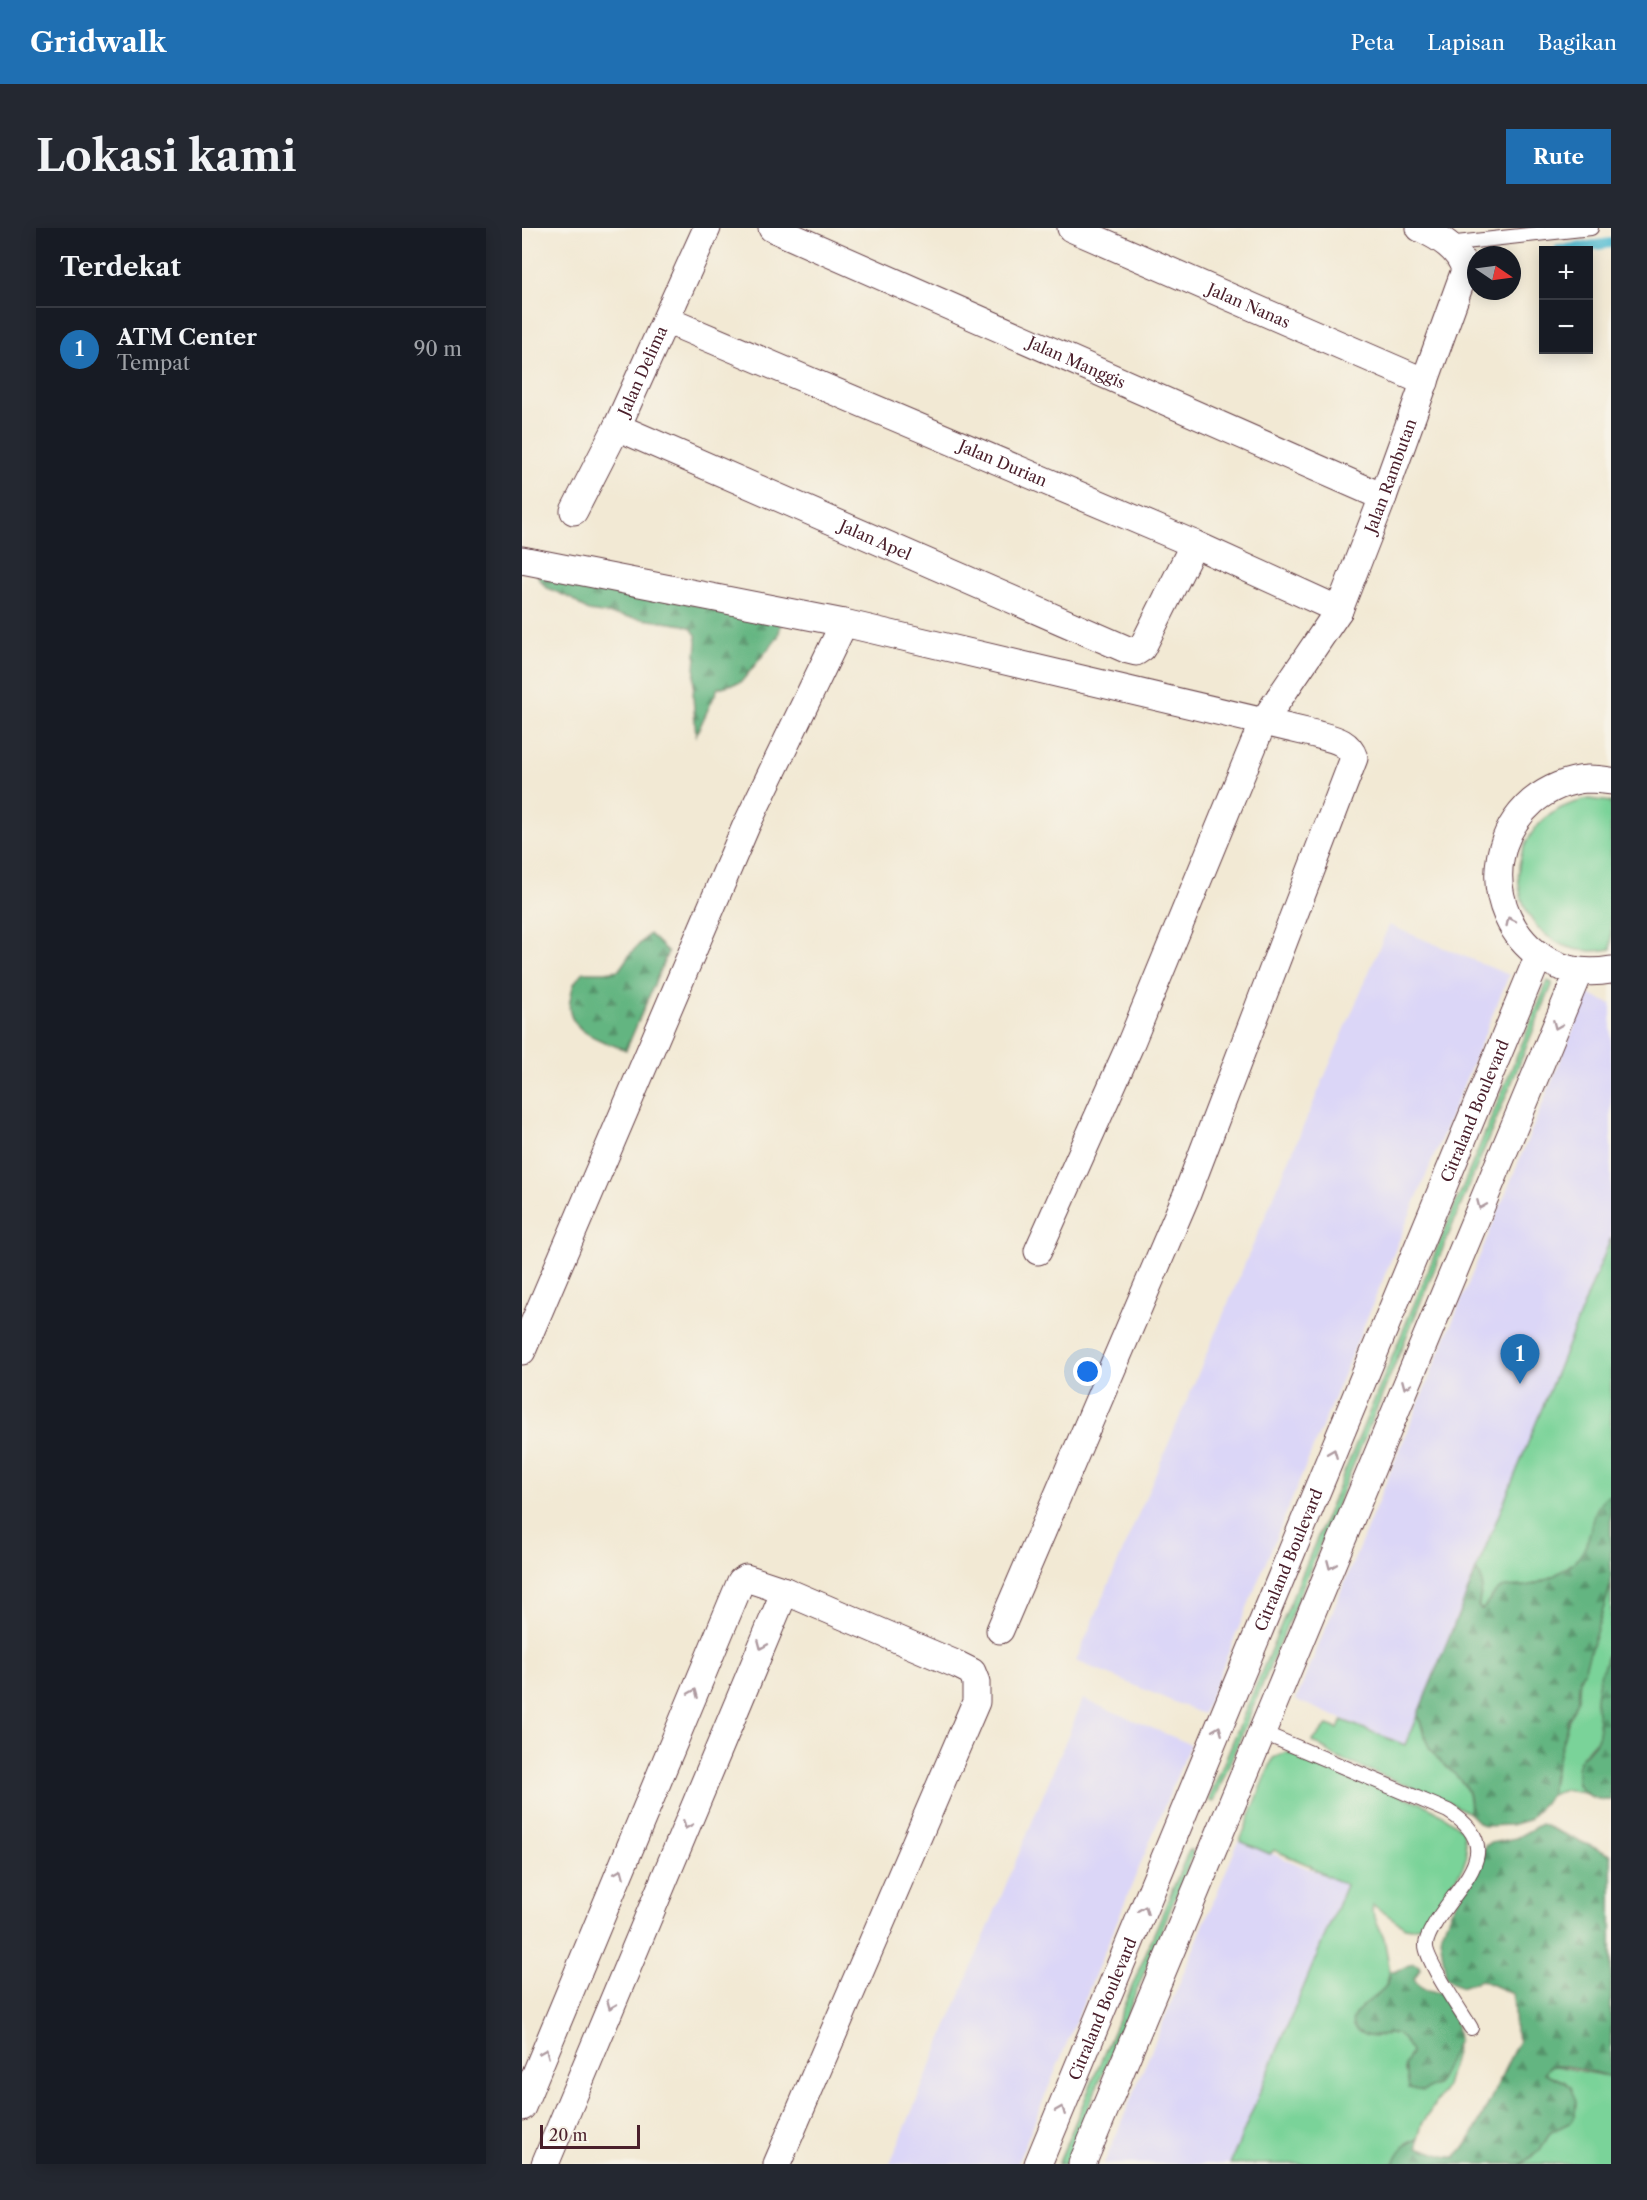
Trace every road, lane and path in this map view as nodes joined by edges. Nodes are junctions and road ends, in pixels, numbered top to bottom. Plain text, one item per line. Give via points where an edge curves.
1 (707, 228) edge
2 (772, 228) edge
3 (1071, 228) edge
4 (1591, 228) edge
5 (1429, 232) edge
6 (666, 320) junction
7 (1425, 382) junction
8 (616, 427) junction
9 (1383, 497) junction
10 (574, 511) dead end
11 (1194, 544) junction
12 (522, 560) edge
13 (1339, 610) junction
14 (844, 623) junction
15 (1263, 722) junction
16 (1611, 781) edge
17 (1539, 955) junction
18 (1611, 970) edge
19 (1579, 971) junction
20 (1038, 1251) dead end
21 (522, 1351) edge
22 (785, 1592) junction
23 (1000, 1630) dead end
24 (1261, 1732) junction
25 (1182, 1819) junction
26 (1219, 1834) junction
27 (587, 1953) junction
28 (626, 1970) junction
29 (1471, 2028) dead end
30 (522, 2107) edge
31 (545, 2164) edge
32 (777, 2164) edge
33 (1038, 2164) edge
34 (1082, 2164) edge

1 - 6 street, Jalan Delima
2 - 9 street, Jalan Manggis
3 - 7 street, Jalan Nanas
4 - 5 lane
5 - 7 street, Jalan Rambutan via 1462,258 1465,270
6 - 8 street, Jalan Delima
6 - 11 street, Jalan Durian
7 - 9 street, Jalan Rambutan
8 - 10 street, Jalan Delima
8 - 11 street, Jalan Apel via 1136,651 1143,648
9 - 13 street, Jalan Rambutan
11 - 13 street, Jalan Durian
12 - 14 street
13 - 15 street, Jalan Rambutan
14 - 15 street
14 - 21 street via 746,826
15 - 20 street, Jalan Rambutan via 1130,1045
15 - 23 street via 1341,742 1352,750 1354,758 1187,1194
17 -> 16 street via 1513,929 1502,906 1500,856 1508,832 1522,811 1541,795 1564,784 1588,779
17 - 19 street
25 -> 17 street, Citraland Boulevard
18 - 19 street
19 -> 24 street
27 -> 22 street via 742,1579
22 -> 28 street
22 - 32 street via 972,1672 976,1702
24 - 26 street
24 - 29 lane via 1448,1811 1475,1834 1475,1867 1446,1905 1425,1946
25 - 26 street
33 -> 25 street, Citraland Boulevard
26 - 34 street
27 - 28 street
30 -> 27 street
28 -> 31 street

